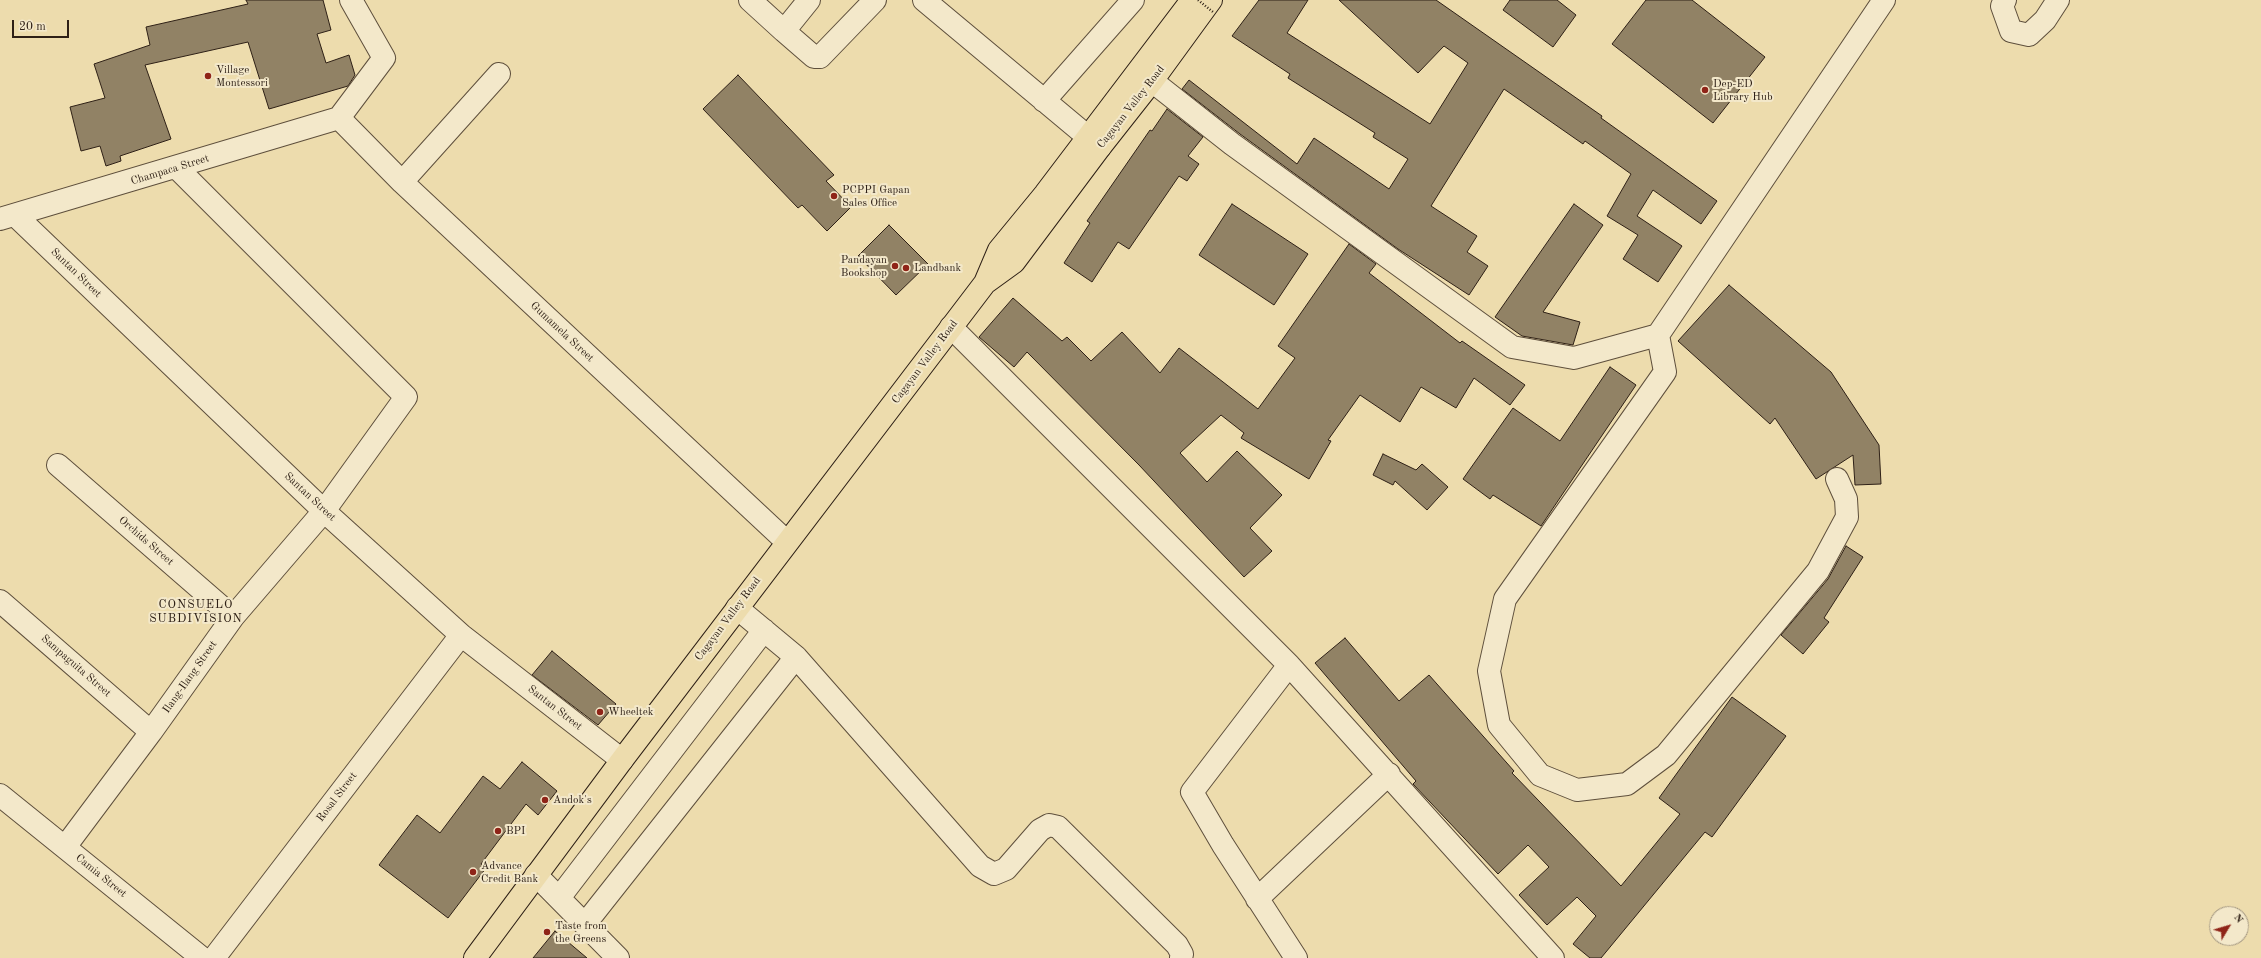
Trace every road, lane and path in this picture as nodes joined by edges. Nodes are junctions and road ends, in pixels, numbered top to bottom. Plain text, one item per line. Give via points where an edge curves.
1 (351, 0) edge
2 (750, 0) edge
3 (809, 0) edge
4 (875, 0) edge
5 (924, 0) edge
6 (1133, 0) edge
7 (1192, 0) edge
8 (1198, 0) edge
9 (1884, 0) edge
10 (2005, 0) edge
11 (2058, 0) edge
12 (1212, 6) edge
13 (784, 31) junction
14 (499, 74) dead end
15 (1152, 81) junction
16 (1044, 101) junction
17 (339, 118) junction
18 (1094, 142) junction
19 (177, 168) junction
20 (402, 182) junction
21 (8, 217) edge
22 (951, 327) junction
23 (1658, 335) junction
24 (58, 465) dead end
25 (1837, 479) dead end
26 (324, 512) junction
27 (787, 542) junction
28 (0, 601) edge
29 (737, 608) junction
30 (233, 617) junction
31 (764, 630) junction
32 (461, 635) junction
33 (796, 657) junction
34 (1289, 665) junction
35 (151, 732) junction
36 (622, 760) junction
37 (1389, 774) junction
38 (0, 795) edge
39 (65, 847) junction
40 (536, 875) junction
41 (559, 898) junction
42 (1257, 899) junction
43 (585, 924) junction
44 (202, 958) edge
45 (214, 958) edge
46 (475, 958) edge
47 (618, 958) edge
48 (1181, 958) edge
49 (1296, 958) edge
50 (1553, 958) edge

1 - 17 street via 384,58
2 - 13 street
3 - 13 street
4 - 13 street via 820,57 814,57
5 - 16 street
6 - 16 street
7 - 18 highway, Cagayan Valley Road
8 - 12 path, bridge
9 - 23 street
10 - 11 street via 2002,6 2011,32 2029,35 2045,20
12 - 15 highway, Cagayan Valley Road
14 - 20 street
15 - 18 highway, Cagayan Valley Road
15 - 23 street via 1232,144 1512,347 1574,358
16 - 18 street
17 - 19 street, Champaca Street
17 - 20 street, Gumamela Street
18 - 22 highway, Cagayan Valley Road via 1014,262 985,283
19 - 21 street, Champaca Street
19 - 26 street, Ilang-Ilang Street via 406,397
20 - 27 street, Gumamela Street
21 - 26 street, Santan Street
22 - 27 highway, Cagayan Valley Road
22 - 34 street
23 - 25 street via 1665,372 1505,599 1489,671 1499,725 1540,775 1577,790 1627,784 1666,755 1818,571 1847,517 1846,499
24 - 30 street, Orchids Street
26 - 30 street, Ilang-Ilang Street
26 - 32 street, Santan Street
27 - 29 highway, Cagayan Valley Road
28 - 35 street, Sampaguita Street
29 - 31 street
29 - 36 highway, Cagayan Valley Road
30 - 35 street, Ilang-Ilang Street
31 - 33 street
31 - 41 street
32 - 36 street, Santan Street
32 - 45 street, Rosal Street
33 - 43 street
33 - 48 street via 980,866 994,874 1006,869 1040,830 1049,825 1058,827 1177,945 1182,954
34 - 37 street
34 - 42 street via 1192,792
35 - 39 street, Ilang-Ilang Street
36 - 40 highway, Cagayan Valley Road
37 - 42 street
37 - 50 street
38 - 39 street, Camia Street
39 - 44 street, Camia Street
40 - 41 street
40 - 46 highway, Cagayan Valley Road
41 - 43 street
42 - 49 street
43 - 47 street

